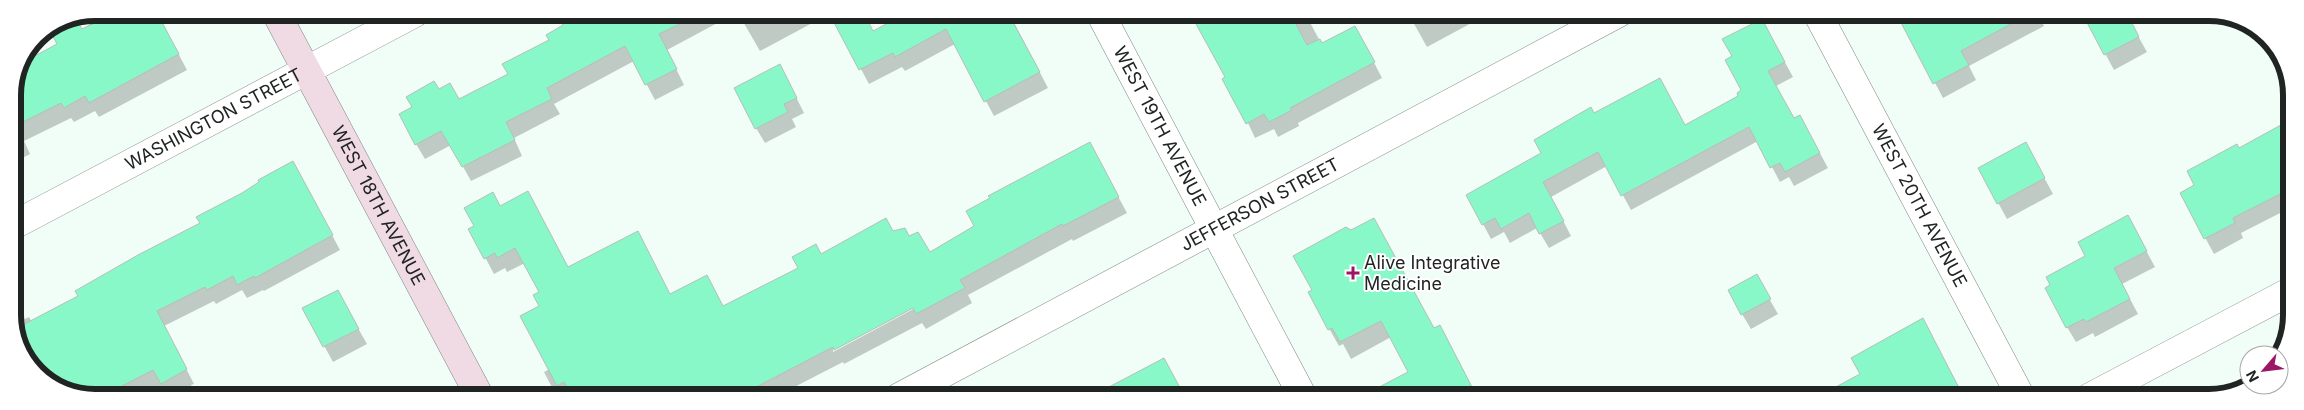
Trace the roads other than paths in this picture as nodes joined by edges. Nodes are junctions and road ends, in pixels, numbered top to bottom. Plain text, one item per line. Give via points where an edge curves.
1 (280, 21) edge
2 (400, 21) edge
3 (1104, 21) edge
4 (1605, 21) edge
5 (1821, 21) edge
6 (307, 71) junction
7 (21, 221) edge
8 (1214, 229) junction
9 (2283, 295) edge
10 (476, 389) edge
11 (914, 389) edge
12 (1299, 389) edge
13 (2016, 389) edge
14 (2107, 389) edge

1 - 6 main road, WEST 18TH AVENUE
2 - 6 street, WASHINGTON STREET
3 - 8 street, WEST 19TH AVENUE
4 - 8 street, JEFFERSON STREET
5 - 13 street, WEST 20TH AVENUE
6 - 7 street, WASHINGTON STREET
6 - 10 main road, WEST 18TH AVENUE
8 - 11 street, JEFFERSON STREET
8 - 12 street, WEST 19TH AVENUE
9 - 14 street

